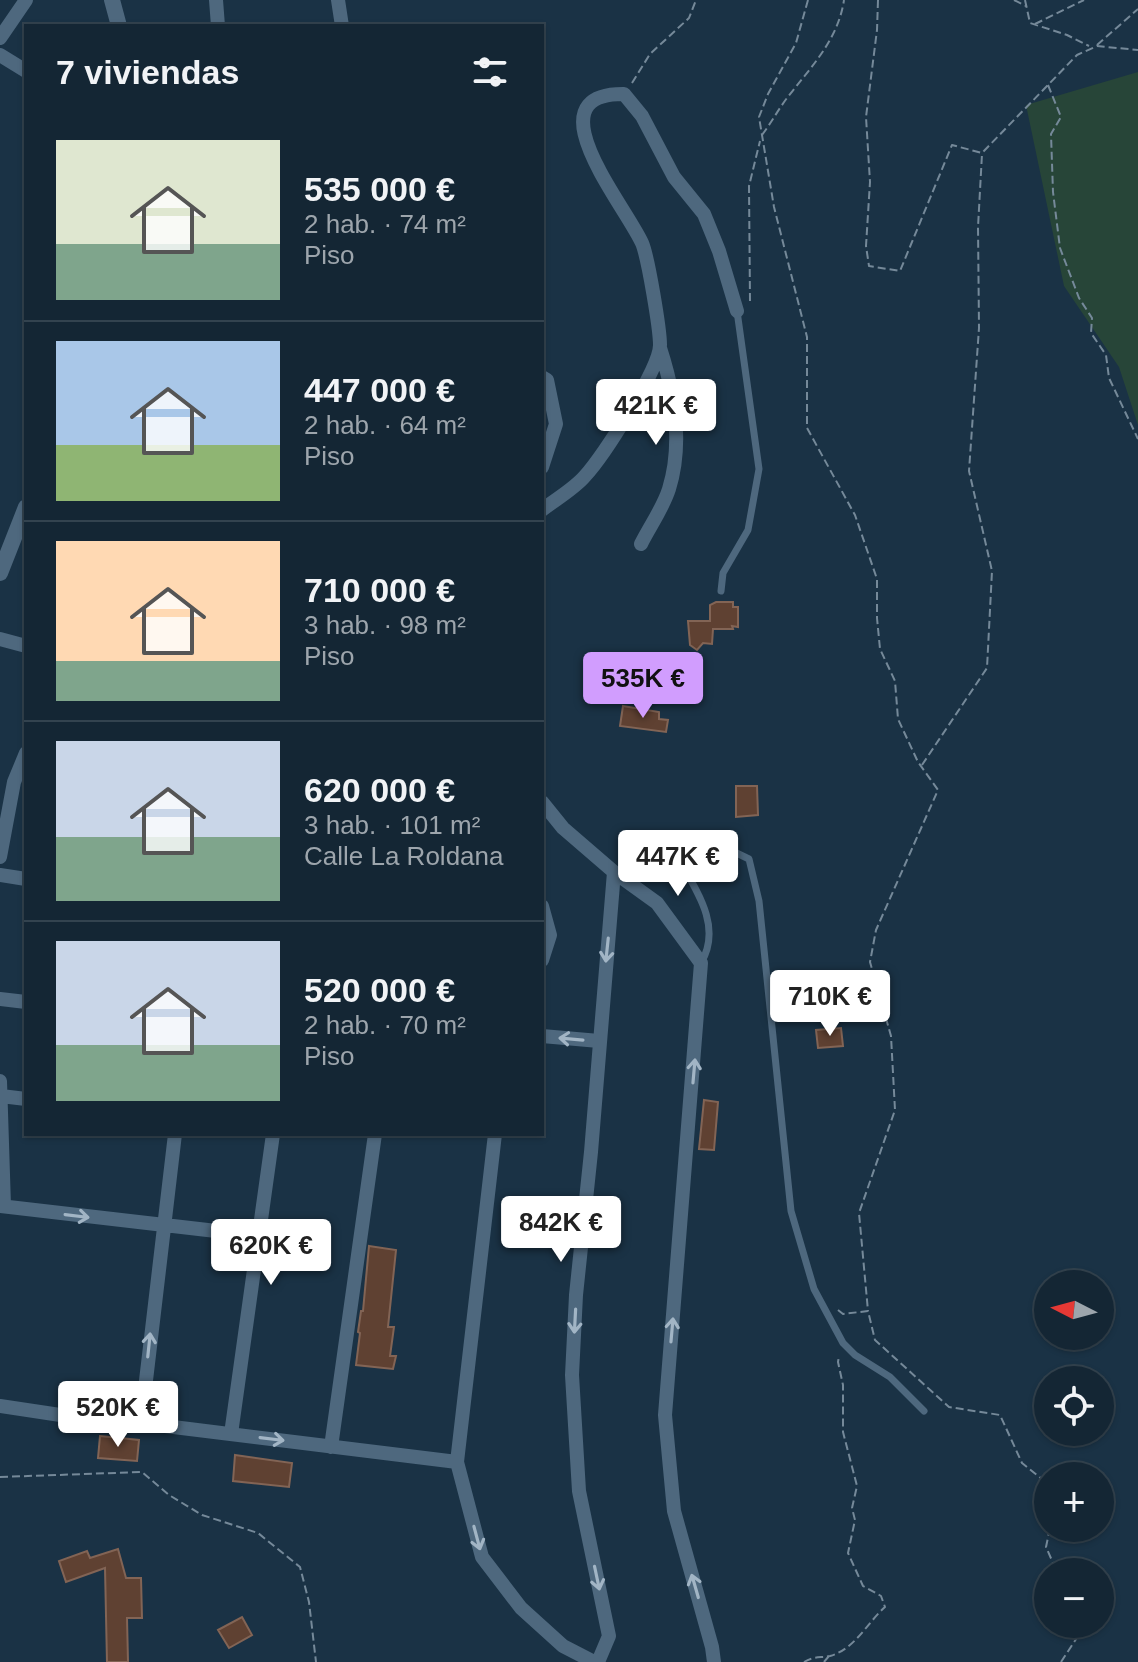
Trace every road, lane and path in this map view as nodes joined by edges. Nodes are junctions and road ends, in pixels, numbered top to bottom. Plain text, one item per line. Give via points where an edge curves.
1 (26, 0) edge
2 (112, 0) edge
3 (216, 0) edge
4 (338, 0) edge
5 (696, 0) edge
6 (808, 0) edge
7 (844, 0) edge
8 (878, 0) edge
9 (1014, 0) edge
10 (1025, 0) edge
11 (1084, 0) edge
12 (1026, 6) junction
13 (1138, 9) edge
14 (118, 24) edge
15 (218, 24) edge
16 (342, 24) edge
17 (1034, 24) junction
18 (0, 38) edge
19 (1097, 46) junction
20 (1090, 47) junction
21 (1138, 50) edge
22 (0, 55) edge
23 (24, 70) edge
24 (1048, 84) junction
25 (624, 94) junction
26 (761, 138) junction
27 (982, 153) junction
28 (737, 311) junction
29 (660, 348) junction
30 (544, 378) edge
31 (1138, 439) edge
32 (544, 461) edge
33 (544, 508) edge
34 (24, 512) edge
35 (641, 544) dead end
36 (0, 573) edge
37 (721, 591) dead end
38 (0, 639) edge
39 (24, 645) edge
40 (24, 763) edge
41 (922, 766) junction
42 (20, 783) edge
43 (544, 804) edge
44 (0, 857) edge
45 (614, 872) junction
46 (0, 875) edge
47 (24, 879) edge
48 (544, 913) edge
49 (544, 954) edge
50 (701, 963) junction
51 (0, 999) edge
52 (24, 1002) edge
53 (544, 1036) edge
54 (599, 1041) junction
55 (1, 1088) edge
56 (24, 1098) edge
57 (175, 1136) edge
58 (273, 1136) edge
59 (375, 1136) edge
60 (495, 1136) edge
61 (2, 1206) edge
62 (162, 1227) junction
63 (259, 1236) junction
64 (833, 1306) dead end
65 (868, 1311) junction
66 (843, 1343) junction
67 (0, 1406) edge
68 (924, 1411) dead end
69 (141, 1423) junction
70 (231, 1434) junction
71 (331, 1447) junction
72 (457, 1462) junction
73 (1034, 1473) edge
74 (0, 1477) edge
75 (1077, 1638) edge
76 (830, 1656) junction
77 (316, 1662) edge
78 (596, 1662) edge
79 (714, 1662) edge
80 (804, 1662) edge
81 (824, 1662) edge
82 (1061, 1662) edge

1 - 18 street
2 - 14 street
3 - 15 street
4 - 16 street
5 - 25 path via 689,18 650,54
6 - 26 path via 796,43 759,117
7 - 26 path via 828,46
8 - 27 path via 866,117 869,266 900,271 952,145
9 - 12 path
10 - 12 path
11 - 17 path
12 - 17 path
13 - 19 path
17 - 20 path
19 - 20 path
19 - 21 path
20 - 24 path
22 - 23 street
24 - 27 path
24 - 31 path via 1061,117 1051,134 1060,248
25 - 28 street via 642,116 674,177 704,214
25 - 29 street via 604,94 589,102 581,119 584,140 643,245
26 - 28 path via 749,186 750,304
26 - 41 path via 807,337 807,428 855,515 877,579 880,649 895,681 898,719
27 - 41 path via 979,328 969,471 992,571 987,668
28 - 37 lane via 759,469 748,530 723,573
29 - 33 street via 643,391 585,477
29 - 35 street via 672,385 676,460 669,490
30 - 32 street via 556,424
34 - 36 street
38 - 39 street
40 - 42 street
41 - 65 path via 938,790 876,930 870,962 891,1036 895,1110 859,1213
42 - 44 street
43 - 45 street
45 - 50 street via 657,903
45 -> 54 street
46 - 47 street
48 - 49 street via 550,935
50 - 66 lane via 707,954 710,918 674,851 722,846 749,859 756,887 791,1211 814,1289
79 -> 50 street via 674,1511 665,1415
51 - 52 street
54 -> 53 street
54 -> 78 street via 572,1375 579,1491 609,1636
55 - 56 street
55 - 61 street
57 - 62 street
58 - 63 street
59 - 71 street
60 - 72 street
61 -> 62 street
62 - 63 street
69 -> 62 street
63 - 70 street
64 - 65 path via 843,1314
65 - 73 path via 875,1340 949,1407 1000,1415 1022,1463
66 - 68 lane via 890,1377
66 - 76 path via 838,1362 843,1432 857,1486 848,1553 863,1586 881,1596 885,1607 858,1639
67 - 69 street
69 - 70 street
70 -> 71 street
71 - 72 street
72 -> 78 street via 482,1557 521,1608 563,1646
74 - 77 path via 142,1472 202,1515 258,1533 300,1567
75 - 82 path
76 - 80 path
76 - 81 path

